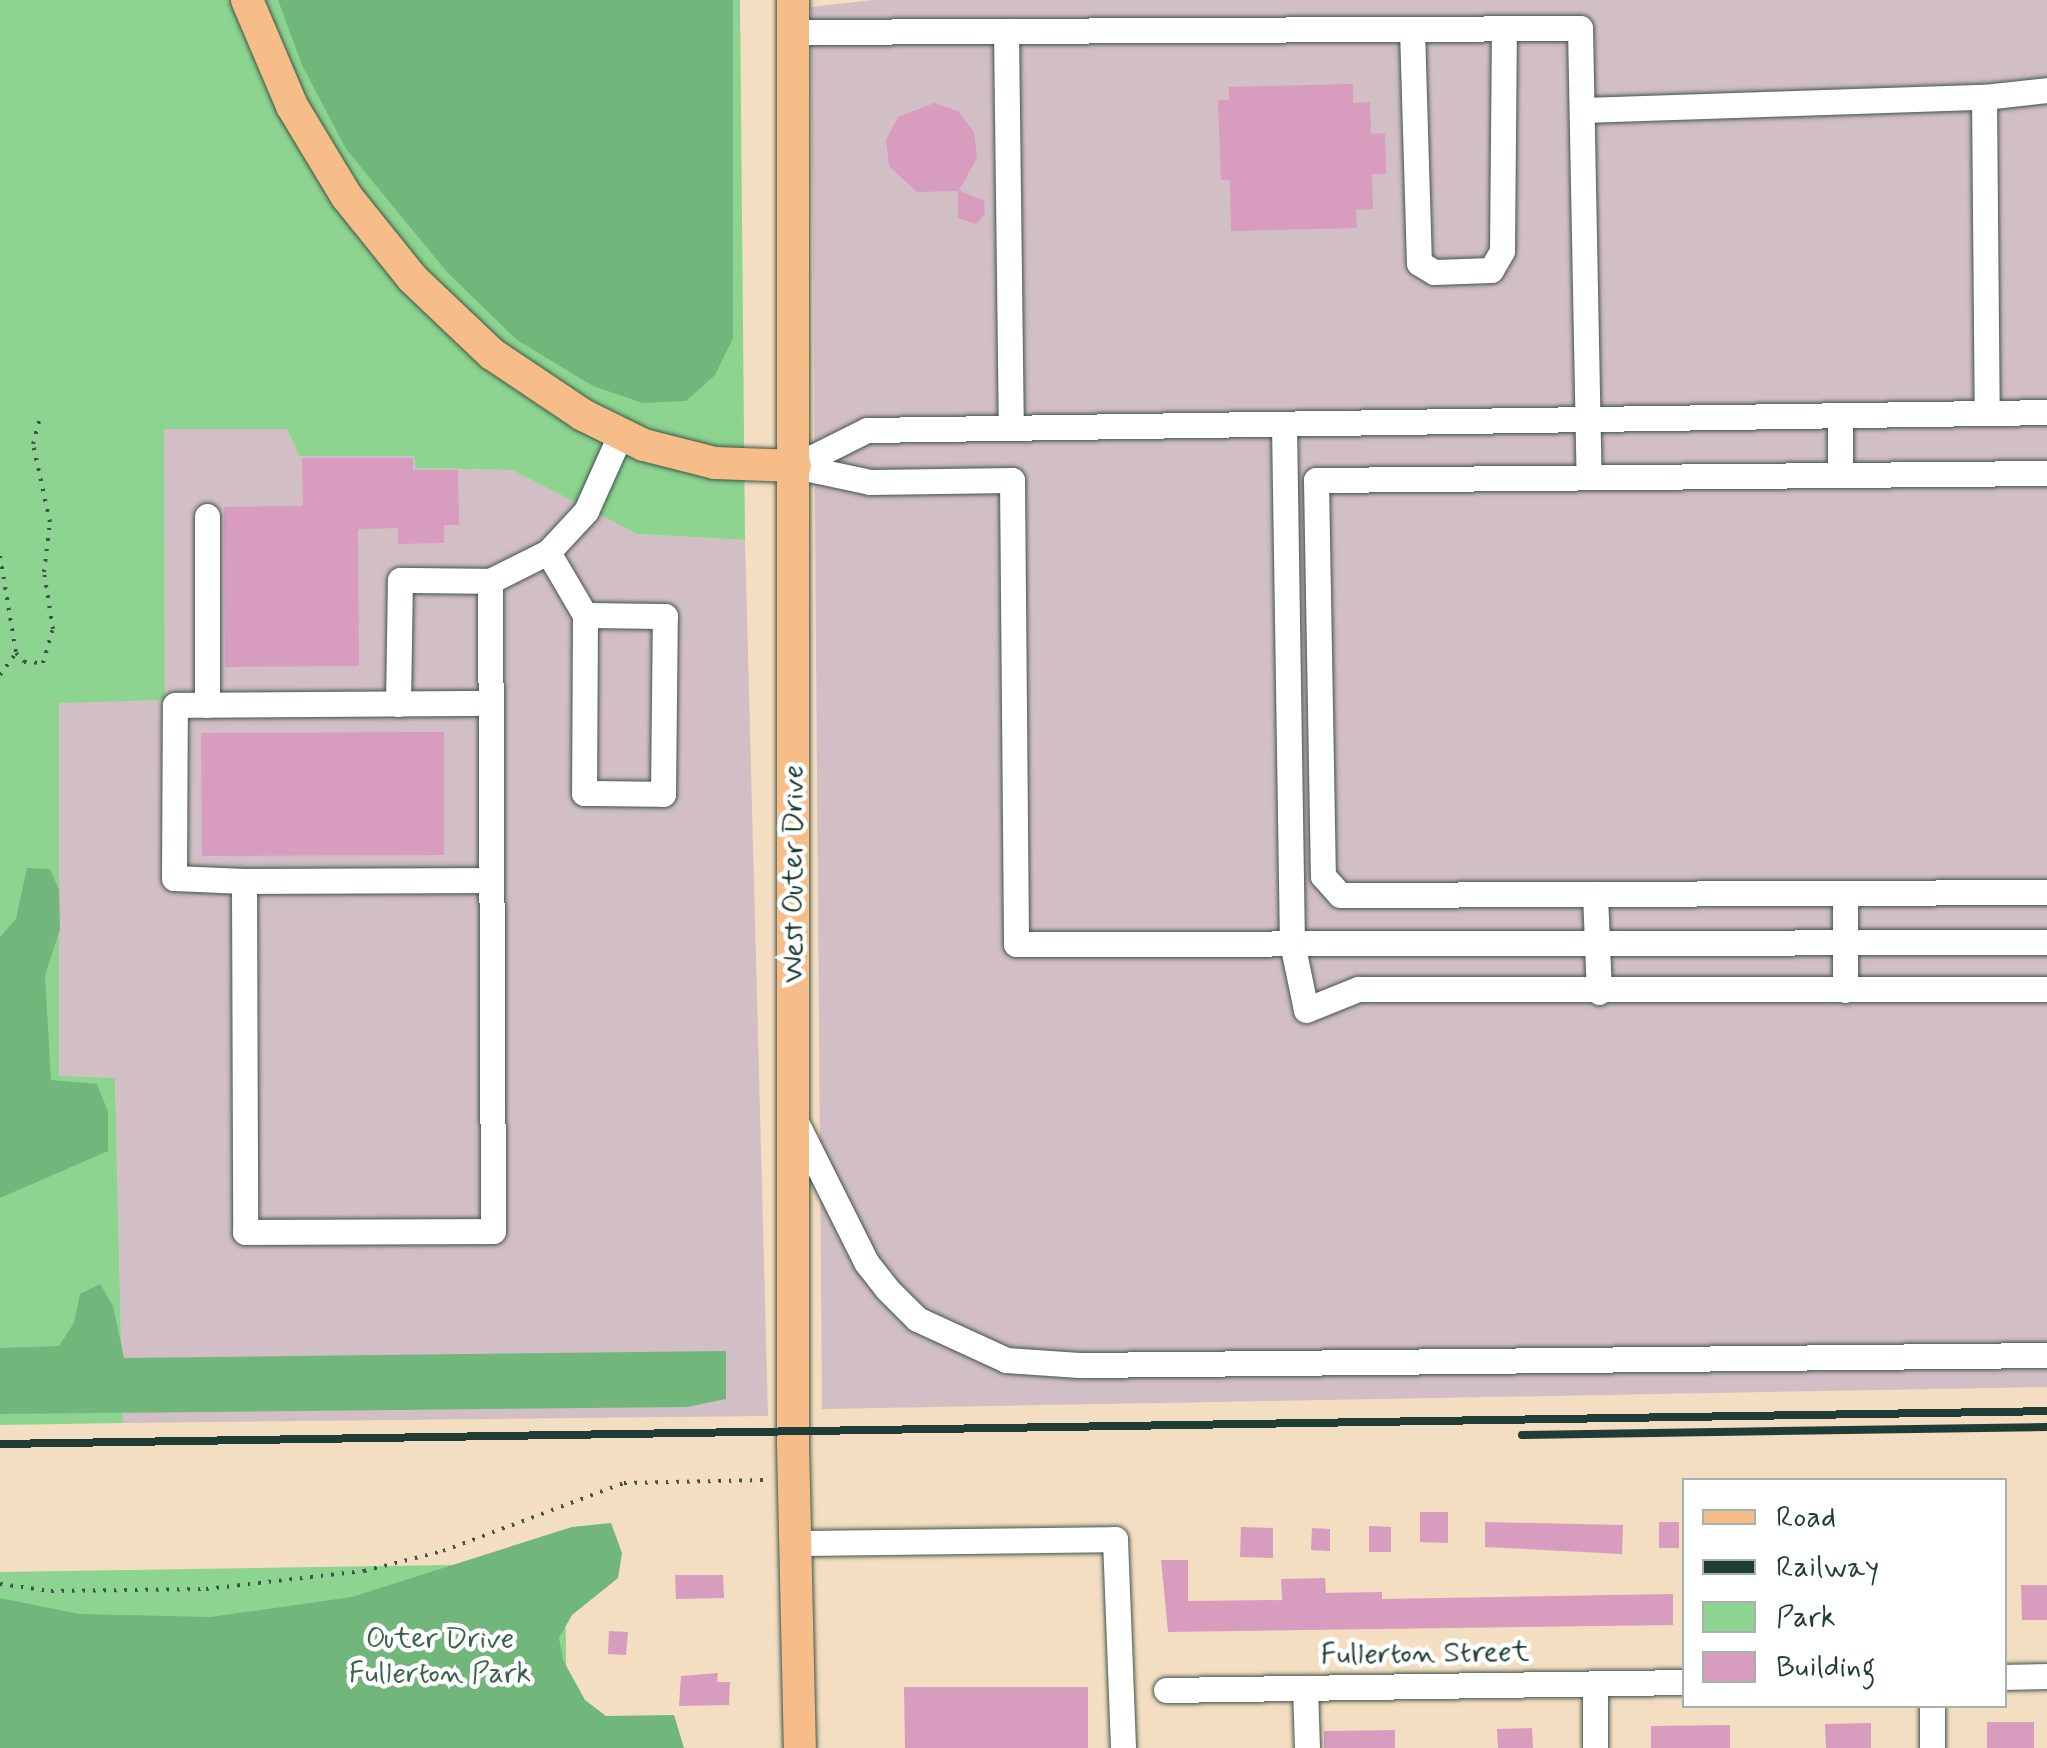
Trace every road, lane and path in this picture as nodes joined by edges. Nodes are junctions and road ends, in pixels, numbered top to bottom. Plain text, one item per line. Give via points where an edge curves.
1 (247, 0) edge
2 (793, 16) edge
3 (1504, 28) junction
4 (1412, 29) junction
5 (1006, 31) junction
6 (2047, 90) edge
7 (1984, 96) junction
8 (1583, 110) junction
9 (1987, 412) junction
10 (2047, 412) edge
11 (1840, 414) junction
12 (1588, 418) junction
13 (39, 421) dead end
14 (1284, 424) junction
15 (1010, 428) junction
16 (621, 434) junction
17 (795, 466) junction
18 (2047, 472) edge
19 (1840, 474) junction
20 (1589, 477) junction
21 (207, 516) dead end
22 (548, 552) junction
23 (0, 556) edge
24 (490, 580) junction
25 (585, 615) junction
26 (16, 653) junction
27 (0, 675) edge
28 (490, 703) junction
29 (398, 704) junction
30 (207, 705) junction
31 (491, 880) junction
32 (244, 881) junction
33 (2047, 892) edge
34 (1845, 893) junction
35 (1595, 894) junction
36 (1846, 942) junction
37 (2047, 942) edge
38 (1292, 943) junction
39 (1598, 943) junction
40 (2047, 989) edge
41 (1845, 990) junction
42 (1599, 992) junction
43 (794, 1118) junction
44 (2047, 1355) edge
45 (794, 1479) junction
46 (796, 1543) junction
47 (0, 1584) edge
48 (2007, 1676) edge
49 (2047, 1676) edge
50 (1682, 1682) edge
51 (1594, 1684) junction
52 (1306, 1688) junction
53 (1166, 1690) dead end
54 (1932, 1708) edge
55 (800, 1748) edge
56 (1123, 1748) edge
57 (1307, 1748) edge
58 (1595, 1748) edge
59 (1932, 1748) edge

1 - 16 main road via 314,146 412,279 492,354
2 - 5 street
2 - 17 main road, West Outer Drive
3 - 4 street
3 - 4 street via 1502,251 1491,270 1434,272 1419,263
3 - 8 street via 1580,28
4 - 5 street
5 - 15 street
6 - 7 street
7 - 8 street
7 - 9 street
8 - 12 street
9 - 10 street
9 - 11 street
11 - 12 street
11 - 19 street
12 - 14 street
12 - 20 street
13 - 26 path via 33,444 50,522 44,572 52,641 43,663 24,662
14 - 15 street
14 - 38 street
15 - 17 street via 867,430
16 - 17 main road via 715,463
16 - 22 street via 586,511
17 - 38 street via 870,482 1012,480 1016,944
17 - 43 main road, West Outer Drive
18 - 19 street
19 - 20 street
20 - 35 street via 1316,480 1323,876 1340,895
21 - 30 street
22 - 24 street
22 - 25 street
23 - 26 path
24 - 28 street
24 - 29 street via 400,580
25 - 25 street via 665,616 663,794 584,793
26 - 27 path
28 - 29 street
28 - 31 street
29 - 30 street
30 - 32 street via 175,705 174,878
31 - 32 street
31 - 32 street via 492,1231 244,1232
33 - 34 street
34 - 35 street
34 - 36 street
35 - 39 street
36 - 37 street
36 - 39 street
36 - 41 street
38 - 39 street
38 - 42 street via 1306,1010 1358,989
39 - 42 street
40 - 41 street
41 - 42 street
43 - 44 street via 866,1262 887,1290 917,1319 1006,1360 1079,1366
43 - 45 main road, West Outer Drive
45 - 46 main road, West Outer Drive
45 - 47 path via 624,1484 443,1551 304,1579 51,1592
46 - 55 main road, West Outer Drive
46 - 56 street via 1116,1539
48 - 49 street
50 - 51 street, Fullerton Street
51 - 52 street, Fullerton Street
51 - 58 street
52 - 53 street, Fullerton Street
52 - 57 street
54 - 59 street

